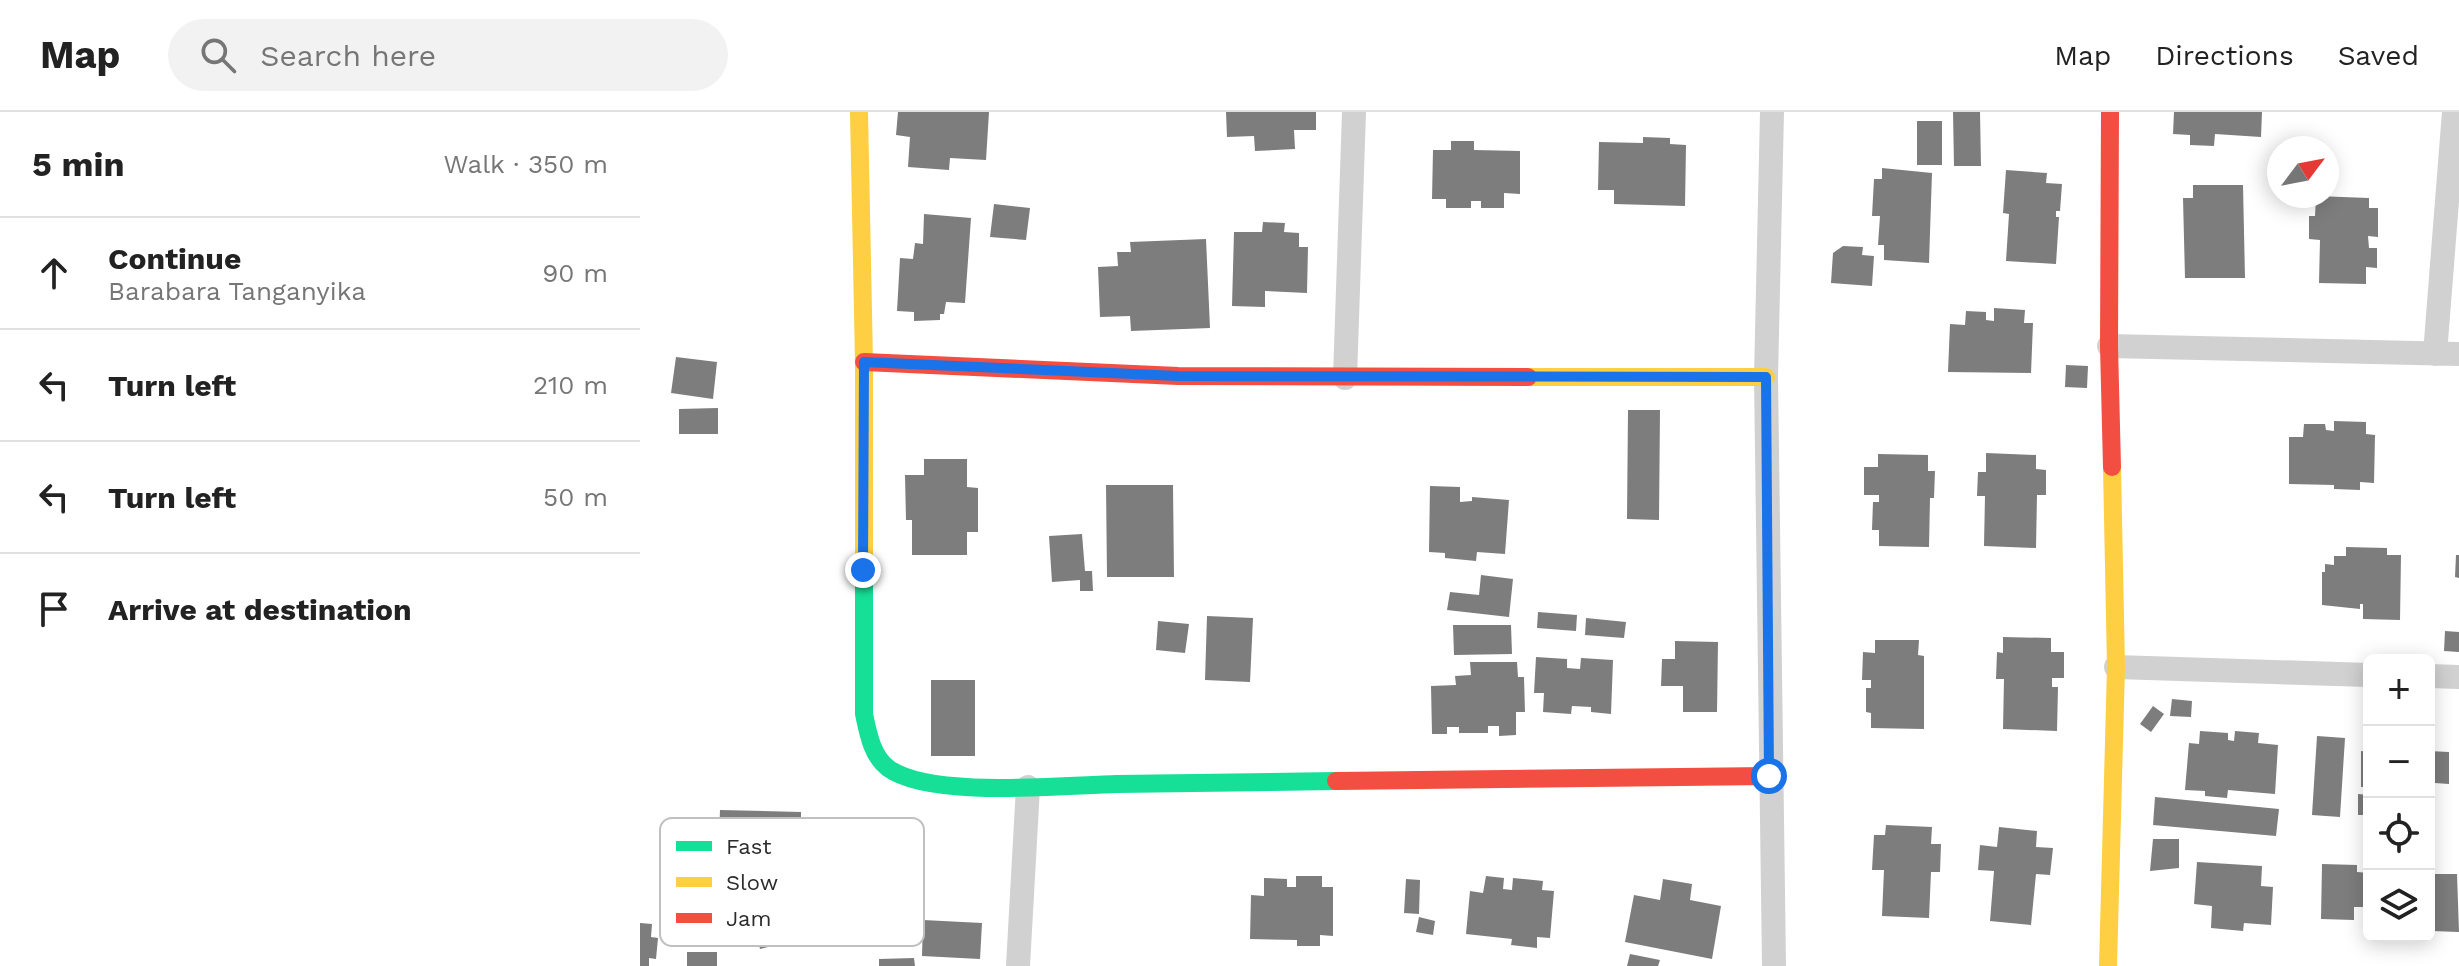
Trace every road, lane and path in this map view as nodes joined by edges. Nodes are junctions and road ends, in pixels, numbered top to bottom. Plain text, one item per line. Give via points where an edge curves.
1 (859, 112) edge
2 (1354, 112) edge
3 (1772, 112) edge
4 (2110, 112) edge
5 (2454, 112) edge
6 (2109, 346) junction
7 (2447, 354) edge
8 (864, 362) junction
9 (1766, 377) junction
10 (1345, 378) junction
11 (2116, 667) junction
12 (2363, 675) edge
13 (2435, 676) edge
14 (2459, 677) edge
15 (1769, 776) junction
16 (1028, 787) junction
17 (1018, 966) edge
18 (1774, 966) edge
19 (2108, 966) edge

1 - 8 street
2 - 10 street
3 - 9 street
4 - 6 street
5 - 7 street
6 - 7 street
6 - 11 street
8 - 10 street
8 - 16 street via 864,714 869,740 890,771 929,784
9 - 10 street
9 - 15 street
11 - 12 street
11 - 19 street
13 - 14 street
15 - 16 street
15 - 18 street
16 - 17 street

